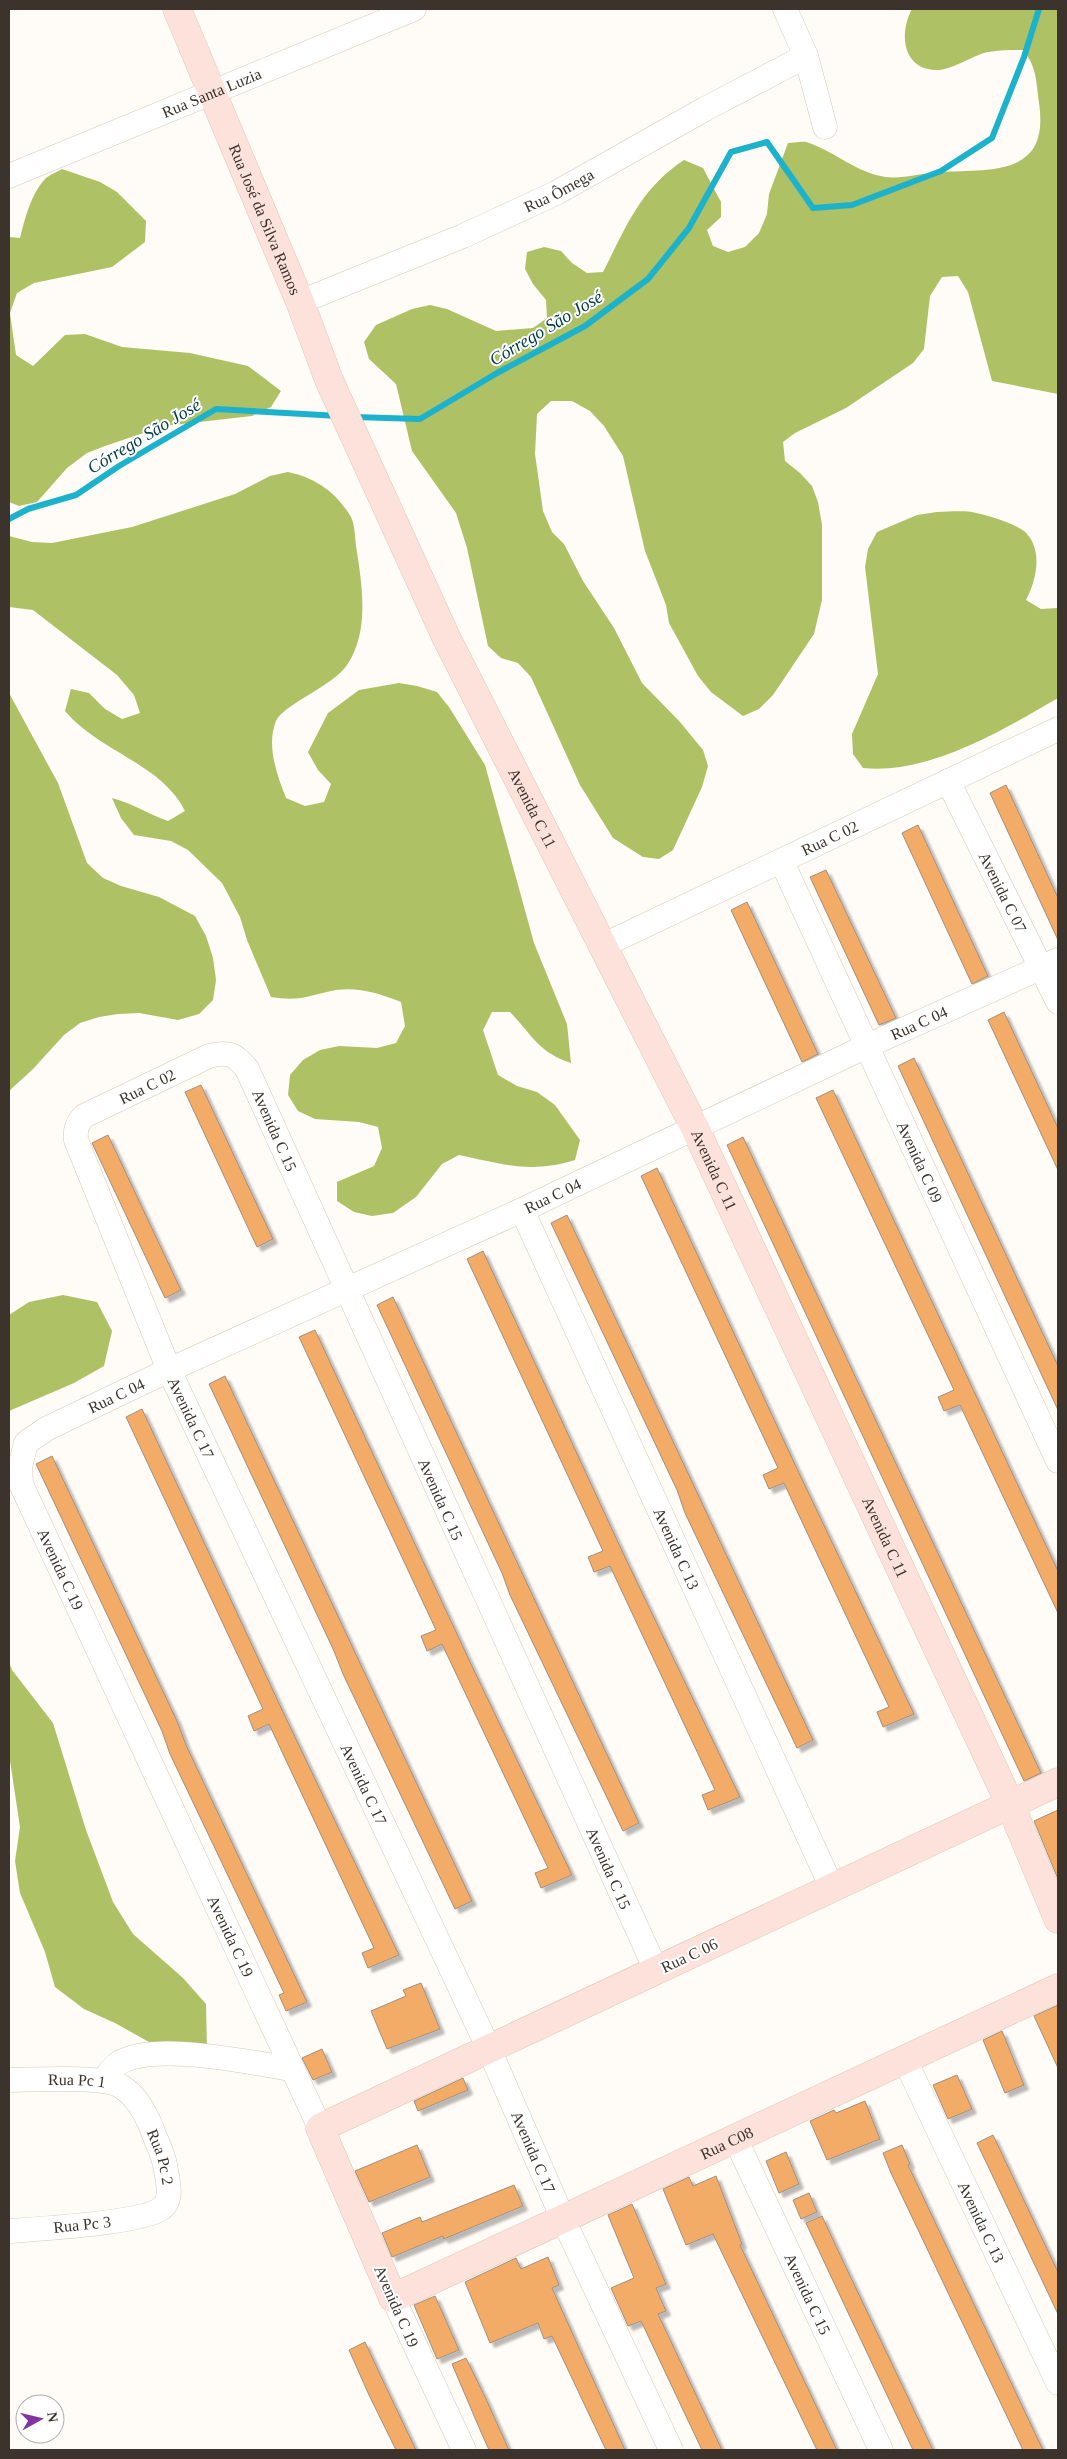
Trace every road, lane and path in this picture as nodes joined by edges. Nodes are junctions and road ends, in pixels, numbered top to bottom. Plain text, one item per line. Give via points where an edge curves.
1 (177, 9) edge
2 (414, 9) edge
3 (785, 9) edge
4 (806, 56) junction
5 (212, 92) junction
6 (825, 128) dead end
7 (9, 176) edge
8 (300, 302) junction
9 (352, 430) joint
10 (1058, 729) edge
11 (948, 781) junction
12 (782, 862) junction
13 (602, 946) junction
14 (1050, 964) edge
15 (1058, 1002) edge
16 (867, 1046) junction
17 (209, 1056) joint
18 (84, 1116) joint
19 (696, 1128) junction
20 (522, 1210) junction
21 (346, 1290) junction
22 (169, 1370) junction
23 (46, 1429) joint
24 (1058, 1462) edge
25 (1058, 1782) edge
26 (1010, 1804) junction
27 (832, 1888) junction
28 (1058, 1919) edge
29 (656, 1970) junction
30 (1058, 1988) edge
31 (489, 2049) junction
32 (904, 2060) junction
33 (292, 2069) junction
34 (9, 2080) edge
35 (104, 2080) junction
36 (137, 2099) joint
37 (320, 2128) junction
38 (736, 2138) junction
39 (155, 2213) joint
40 (563, 2219) junction
41 (9, 2231) edge
42 (393, 2298) junction
43 (1058, 2383) edge
44 (464, 2450) edge
45 (671, 2450) edge
46 (881, 2450) edge

1 - 5 street, Rua José da Silva Ramos
2 - 5 street, Rua Santa Luzia
3 - 4 street
4 - 6 street
4 - 8 street, Rua Ômega via 556,193 463,236
5 - 7 street, Rua Santa Luzia
5 - 8 street, Rua José da Silva Ramos
8 - 9 street, Rua José da Silva Ramos
9 - 13 street, Avenida C 11 via 446,637
10 - 11 street, Rua C 02
11 - 12 street, Rua C 02
11 - 14 street, Avenida C 07
12 - 13 street, Rua C 02
12 - 16 street, Avenida C 09
13 - 19 street, Avenida C 11
14 - 15 street, Avenida C 07
14 - 16 street, Rua C 04
16 - 19 street, Rua C 04
16 - 24 street, Avenida C 09
17 - 18 street, Rua C 02
17 - 21 street, Avenida C 15 via 225,1052 236,1056 247,1069
18 - 22 street, Avenida C 17 via 75,1131 78,1146
19 - 20 street, Rua C 04
19 - 26 street, Avenida C 11
20 - 21 street, Rua C 04
20 - 27 street, Avenida C 13
21 - 22 street, Rua C 04
21 - 29 street, Avenida C 15
22 - 23 street, Rua C 04
22 - 31 street, Avenida C 17
23 - 33 street, Avenida C 19 via 26,1443 20,1467 21,1484
25 - 26 street, Rua C 06
26 - 27 street, Rua C 06
26 - 28 street, Avenida C 11
27 - 29 street, Rua C 06
29 - 31 street, Rua C 06
30 - 32 street, Rua C08
31 - 37 street, Rua C 06
31 - 40 street, Avenida C 17
32 - 38 street, Rua C08
32 - 43 street, Avenida C 13
33 - 35 street via 188,2053 156,2054 119,2062
33 - 37 street, Avenida C 19
34 - 35 street, Rua Pc 1
35 - 36 street, Rua Pc 1 via 121,2086
36 - 39 street, Rua Pc 2 via 164,2161 169,2198
37 - 42 street, Avenida C 19
38 - 40 street, Rua C08
38 - 46 street, Avenida C 15
39 - 41 street, Rua Pc 3 via 108,2222
40 - 42 street, Rua C08
40 - 45 street, Avenida C 17
42 - 44 street, Avenida C 19

